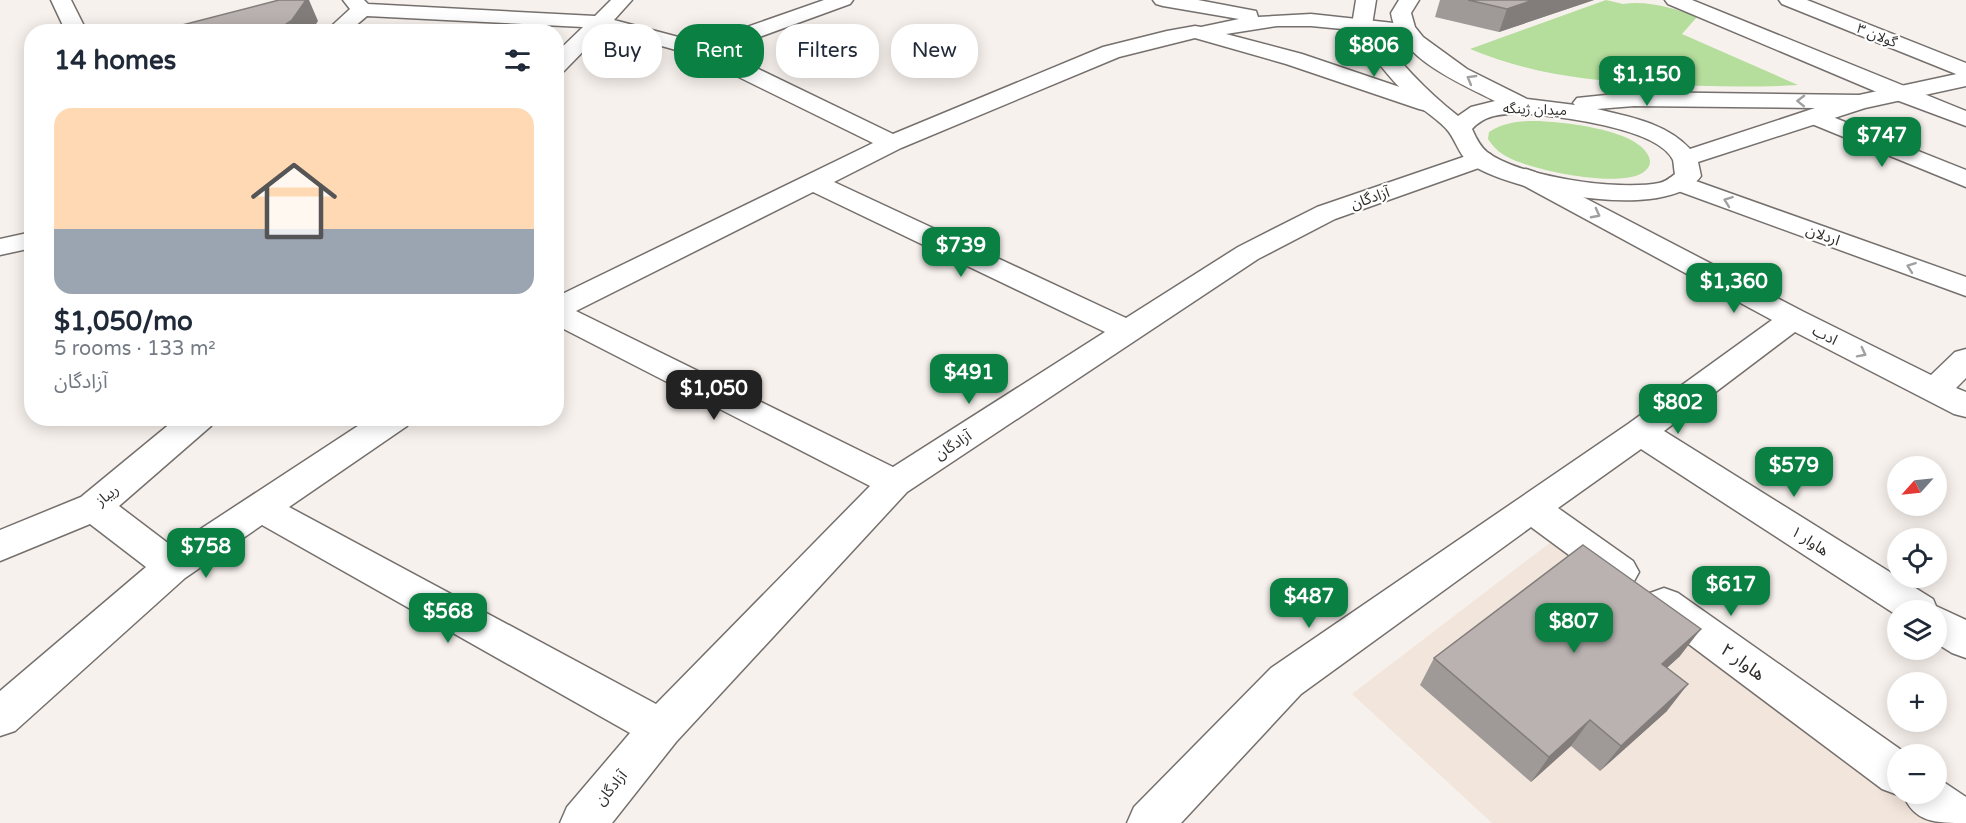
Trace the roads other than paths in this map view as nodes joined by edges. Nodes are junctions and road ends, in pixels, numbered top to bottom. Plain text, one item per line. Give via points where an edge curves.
1 (61, 0) edge
2 (622, 0) edge
3 (843, 0) edge
4 (1162, 0) edge
5 (1366, 0) edge
6 (1409, 0) edge
7 (1675, 0) edge
8 (1789, 0) edge
9 (357, 5) edge
10 (1277, 20) junction
11 (599, 22) junction
12 (73, 24) edge
13 (342, 24) edge
14 (1362, 25) junction
15 (764, 28) edge
16 (1405, 29) junction
17 (1195, 33) junction
18 (674, 42) edge
19 (564, 58) edge
20 (1966, 71) edge
21 (759, 78) edge
22 (1966, 79) edge
23 (1899, 93) junction
24 (1859, 102) junction
25 (1427, 104) junction
26 (1533, 106) junction
27 (1815, 117) junction
28 (1966, 118) edge
29 (1460, 129) junction
30 (892, 143) junction
31 (1480, 159) junction
32 (1683, 171) junction
33 (1526, 177) junction
34 (1966, 179) edge
35 (813, 182) junction
36 (24, 242) edge
37 (0, 247) edge
38 (1966, 287) edge
39 (564, 307) edge
40 (564, 315) edge
41 (1793, 319) junction
42 (1130, 332) junction
43 (1966, 359) edge
44 (1935, 390) junction
45 (1966, 406) edge
46 (190, 426) edge
47 (383, 426) edge
48 (1640, 432) junction
49 (895, 483) junction
50 (94, 507) junction
51 (1531, 508) junction
52 (262, 509) junction
53 (0, 546) edge
54 (172, 567) junction
55 (1903, 600) edge
56 (1947, 629) edge
57 (1966, 641) edge
58 (0, 717) edge
59 (661, 729) junction
60 (1887, 766) edge
61 (1939, 804) edge
62 (583, 823) edge
63 (1150, 823) edge
64 (1965, 823) edge

1 - 12 street
2 - 11 street
3 - 15 street
4 - 10 street
5 - 14 street
6 - 16 street via 1401,13
7 - 23 street
8 - 20 street, گولان ۳
9 - 11 street
9 - 13 street
10 - 14 street
10 - 17 street
11 - 18 street
11 - 19 street
14 - 16 street
14 - 25 street via 1386,60
26 -> 16 street via 1449,66
17 - 25 street via 1294,59
17 - 30 street via 1111,52
21 - 30 street
22 - 23 street
23 - 24 street
23 - 28 street
24 -> 26 street via 1634,99
24 - 27 street
25 - 29 street
26 - 29 street, میدان ژینگه via 1499,107 1473,114
26 - 32 street, میدان ژینگه via 1595,114 1639,127 1660,137
27 - 32 street
27 - 34 street
29 - 31 street via 1469,148
30 - 35 street
31 - 33 street
31 - 42 street, آزادگان via 1326,213 1248,254
32 - 33 street via 1666,189 1626,191 1575,187
38 -> 32 street, اردلان
33 -> 41 street, ادب
35 - 39 street
35 - 42 street
36 - 37 street
40 - 49 street
41 -> 44 street, ادب
41 - 48 street
42 - 49 street, آزادگان
43 - 44 street
44 - 45 street, ادب
46 - 50 street, ریباز
47 - 52 street
48 - 51 street
48 - 55 street, هاوار ۱
49 - 59 street, آزادگان
50 - 53 street, ریباز
50 - 54 street
51 - 60 street, هاوار ۲
51 - 63 street via 1286,681
52 - 54 street
52 - 59 street
54 - 58 street
56 - 57 street
59 - 62 street, آزادگان
61 - 64 street

